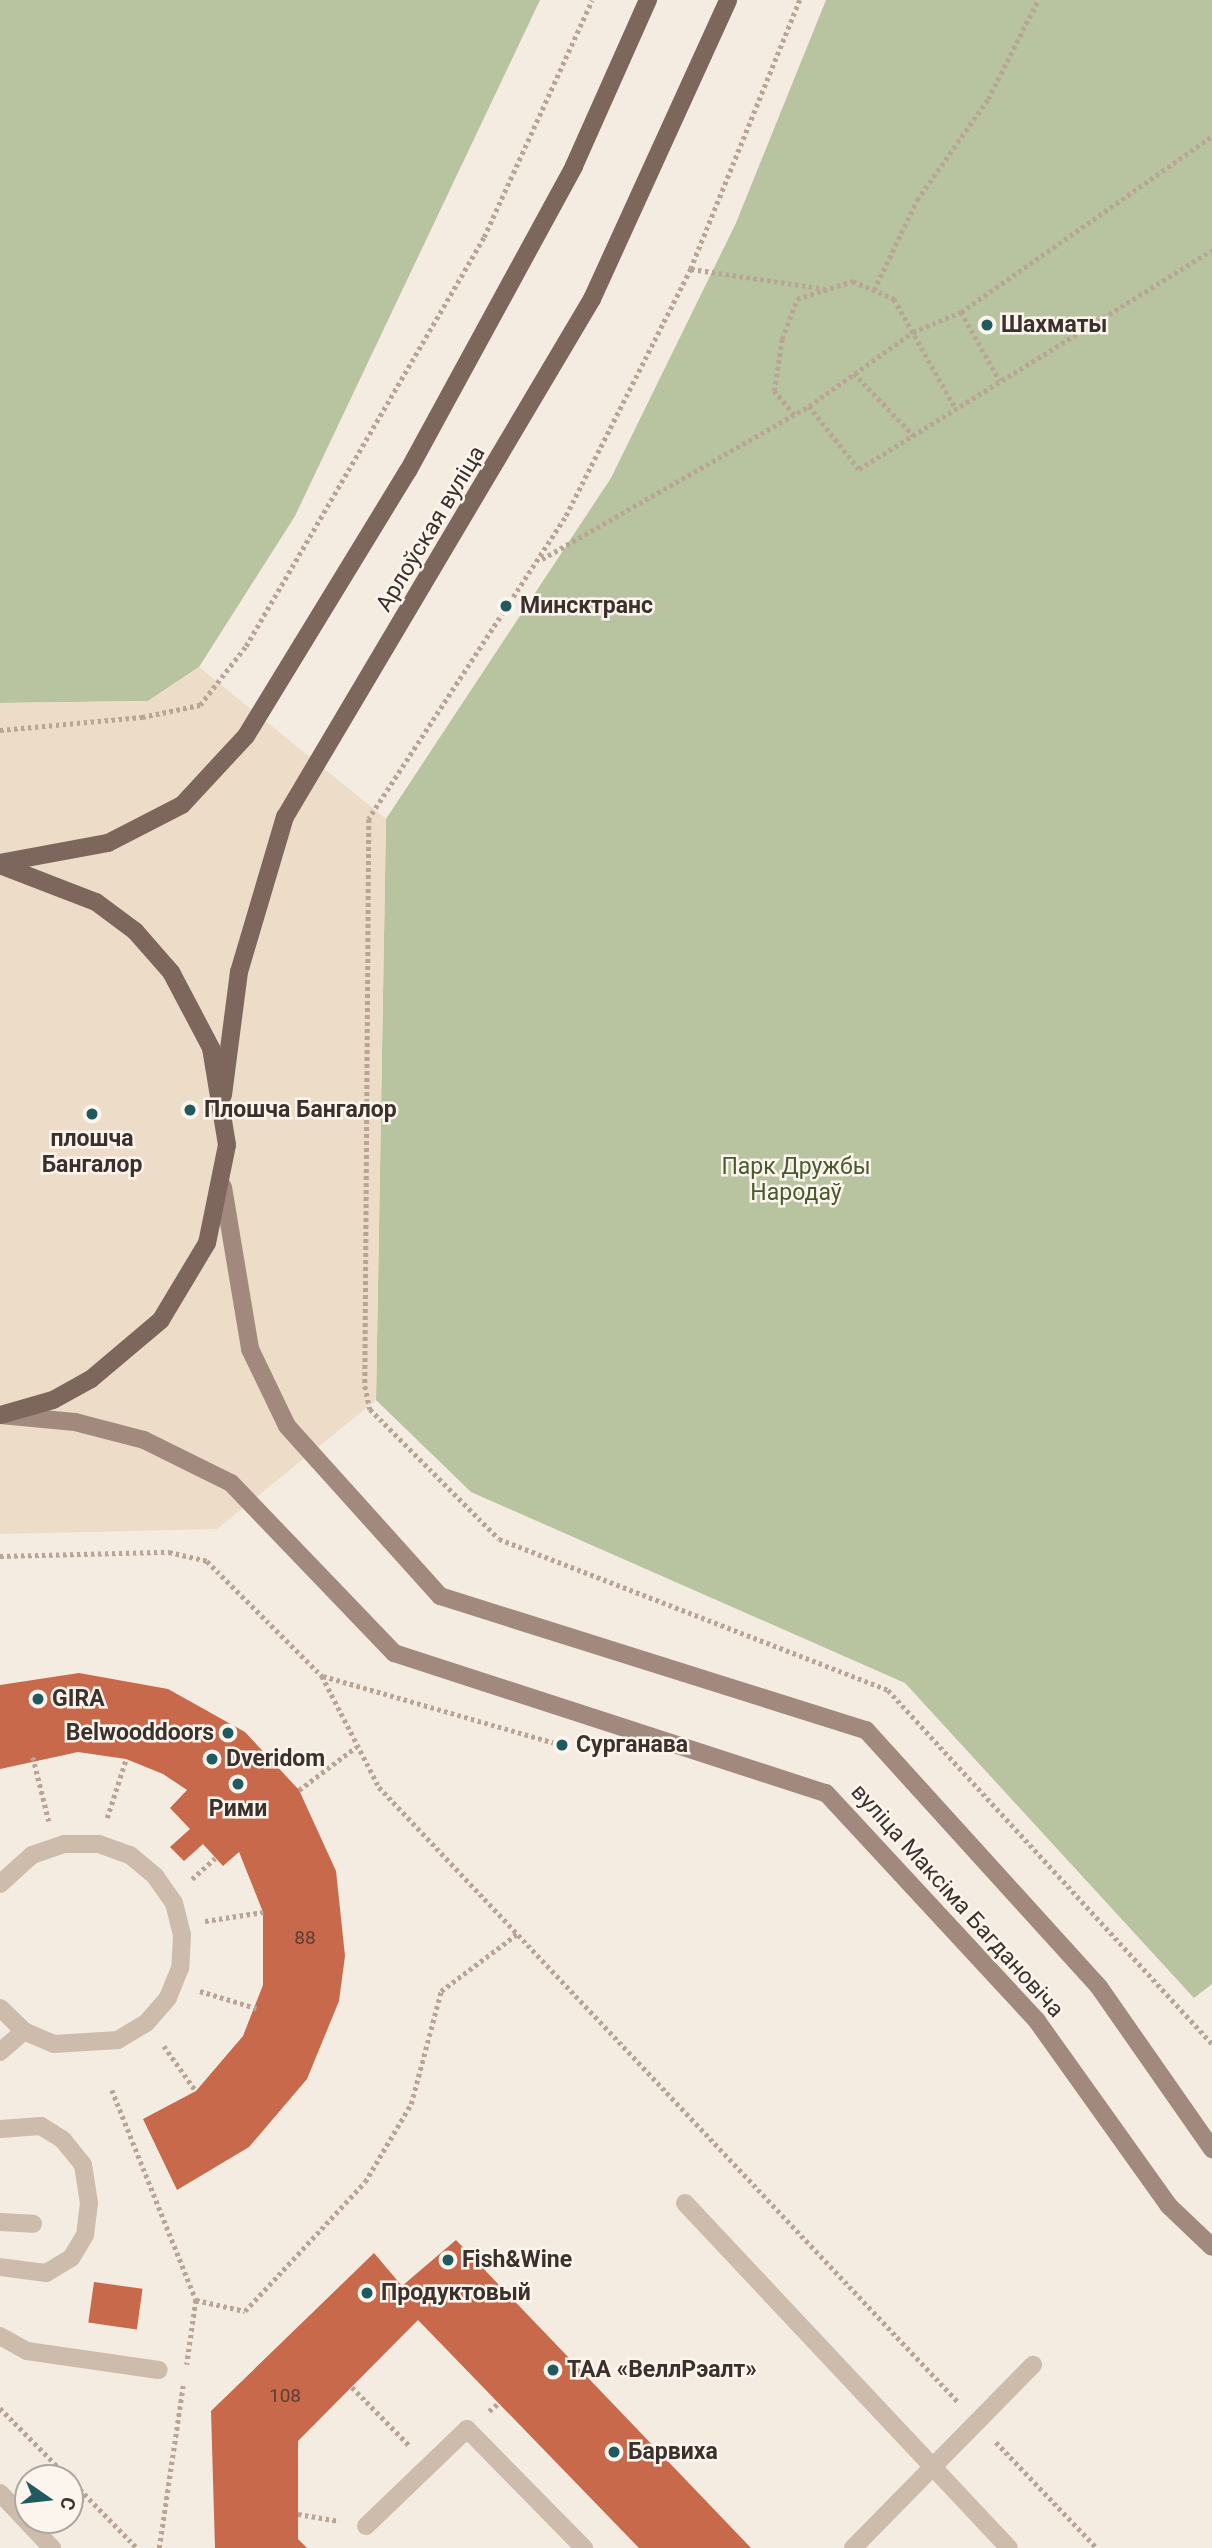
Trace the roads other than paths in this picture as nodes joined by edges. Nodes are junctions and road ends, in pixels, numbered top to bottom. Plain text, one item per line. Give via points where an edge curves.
1 (648, 0) edge
2 (728, 0) edge
3 (0, 864) edge
4 (223, 1096) junction
5 (223, 1187) junction
6 (0, 1415) edge
7 (0, 1884) edge
8 (0, 2008) edge
9 (24, 2031) junction
10 (0, 2052) edge
11 (0, 2129) edge
12 (1212, 2149) edge
13 (685, 2203) dead end
14 (0, 2222) edge
15 (33, 2224) dead end
16 (1212, 2246) edge
17 (0, 2267) edge
18 (0, 2336) edge
19 (1033, 2365) dead end
20 (159, 2370) dead end
21 (935, 2469) junction
22 (0, 2493) edge
23 (366, 2526) road end
24 (52, 2548) edge
25 (584, 2548) edge
26 (853, 2548) edge
27 (1009, 2548) edge

1 - 3 main road via 574,166 408,471 246,736 182,806 108,843
2 - 4 main road, Арлоўская вуліца via 586,310 285,817 239,972
3 - 4 main road via 54,881 135,931 199,1018
4 - 5 main road
5 - 6 main road via 207,1243 160,1320 91,1379 53,1400
5 - 12 main road, вуліца Максіма Багдановіча via 250,1349 286,1426 440,1596 866,1730 1099,1987
6 - 16 main road, вуліца Максіма Багдановіча via 75,1422 144,1440 231,1483 394,1653 826,1793 1037,2021 1169,2207
7 - 9 lane via 32,1855 55,1847 99,1844 130,1855 155,1876 179,1925 174,1983 146,2023 118,2040 86,2047 54,2044
8 - 9 lane
9 - 10 lane
11 - 17 lane via 41,2126 63,2140 82,2165 89,2203 86,2235 71,2258 46,2273
13 - 21 lane
14 - 15 lane
18 - 20 lane via 27,2351
19 - 21 lane
21 - 26 lane
21 - 27 lane
22 - 24 lane
23 - 25 lane via 467,2429

